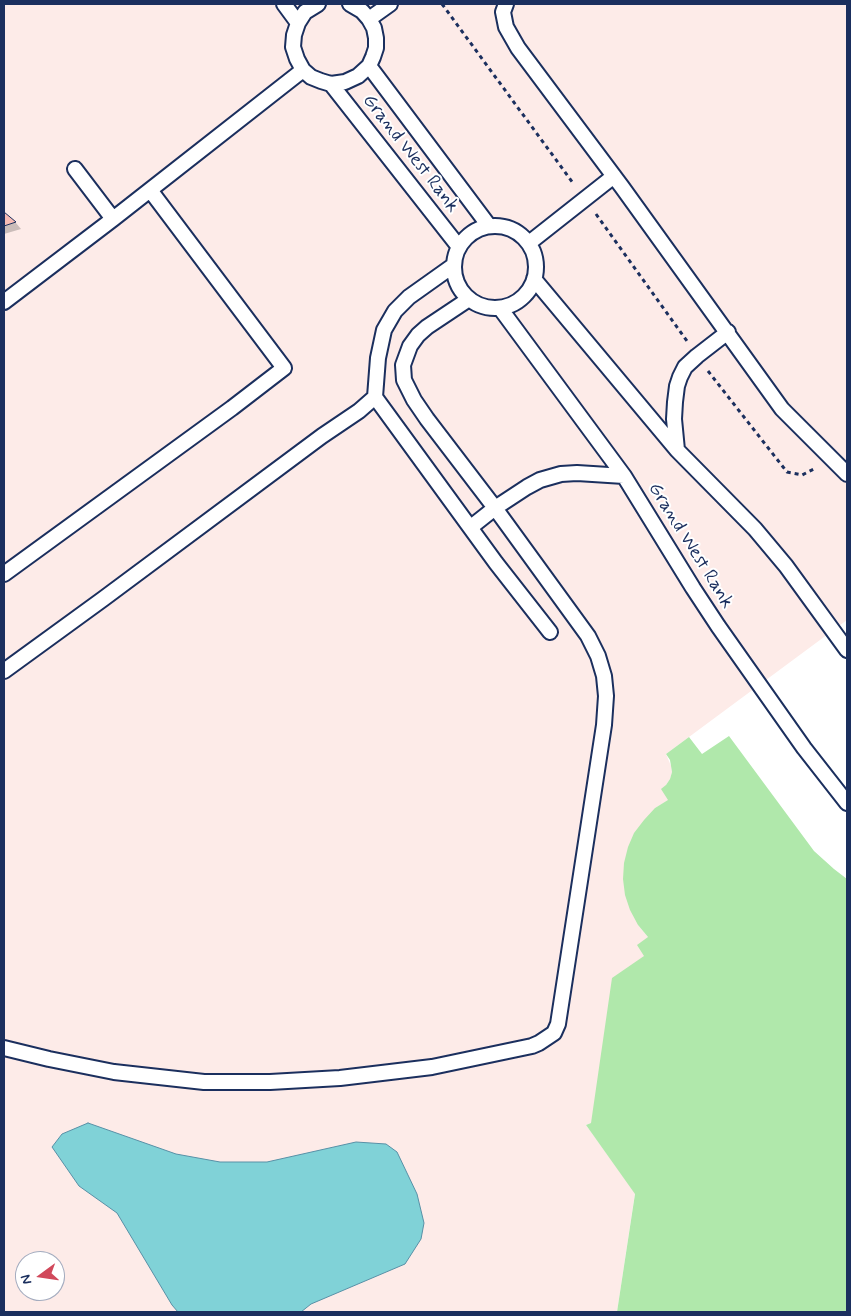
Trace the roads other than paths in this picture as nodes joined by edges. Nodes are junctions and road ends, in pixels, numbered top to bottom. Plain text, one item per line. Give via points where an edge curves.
1 (284, 4) edge
2 (318, 4) edge
3 (350, 4) edge
4 (390, 4) edge
5 (506, 4) edge
6 (369, 19) junction
7 (298, 23) junction
8 (369, 66) junction
9 (303, 70) junction
10 (331, 84) junction
11 (75, 169) dead end
12 (614, 176) junction
13 (150, 190) junction
14 (113, 219) junction
15 (490, 226) junction
16 (529, 243) junction
17 (459, 247) junction
18 (454, 265) junction
19 (534, 279) junction
20 (469, 299) junction
21 (4, 302) edge
22 (500, 308) junction
23 (728, 332) junction
24 (374, 397) junction
25 (677, 450) junction
26 (846, 473) edge
27 (624, 476) junction
28 (495, 508) junction
29 (471, 528) junction
30 (4, 574) edge
31 (550, 632) dead end
32 (847, 650) edge
33 (4, 672) edge
34 (847, 803) edge
35 (4, 1048) edge

1 - 7 lane
2 - 7 lane
3 - 6 lane
4 - 6 lane
5 - 12 lane via 506,27 518,48
6 - 8 lane, Grand West Rank via 376,38
7 - 9 lane via 293,48
8 - 10 lane, Grand West Rank via 358,76
8 - 15 lane, Grand West Rank
9 - 10 lane, Grand West Rank
9 - 13 lane
10 - 17 lane, Grand West Rank
11 - 14 lane
12 - 16 lane
12 - 23 lane
13 - 14 lane
13 - 30 lane via 284,368
14 - 21 lane
15 - 16 lane via 512,229
15 - 17 lane, Grand West Rank via 466,237
16 - 19 lane via 536,261
17 - 18 lane
18 - 20 lane via 455,278
18 - 24 lane via 395,311 384,330
19 - 22 lane via 527,293 515,303
19 - 25 lane
20 - 22 lane via 489,308
20 - 28 lane via 418,335 410,346 404,365 404,380 427,419
22 - 27 lane, Grand West Rank
23 - 25 lane via 685,367 680,377 674,419
23 - 26 lane via 782,409
24 - 29 lane
24 - 33 lane
25 - 32 lane via 755,529
27 - 28 lane via 561,474 527,486
27 - 34 lane, Grand West Rank via 718,626
28 - 29 lane
28 - 35 lane via 588,636 604,676 604,724 558,1024 554,1033 532,1046 432,1067 270,1082 204,1082 114,1072
29 - 31 lane

